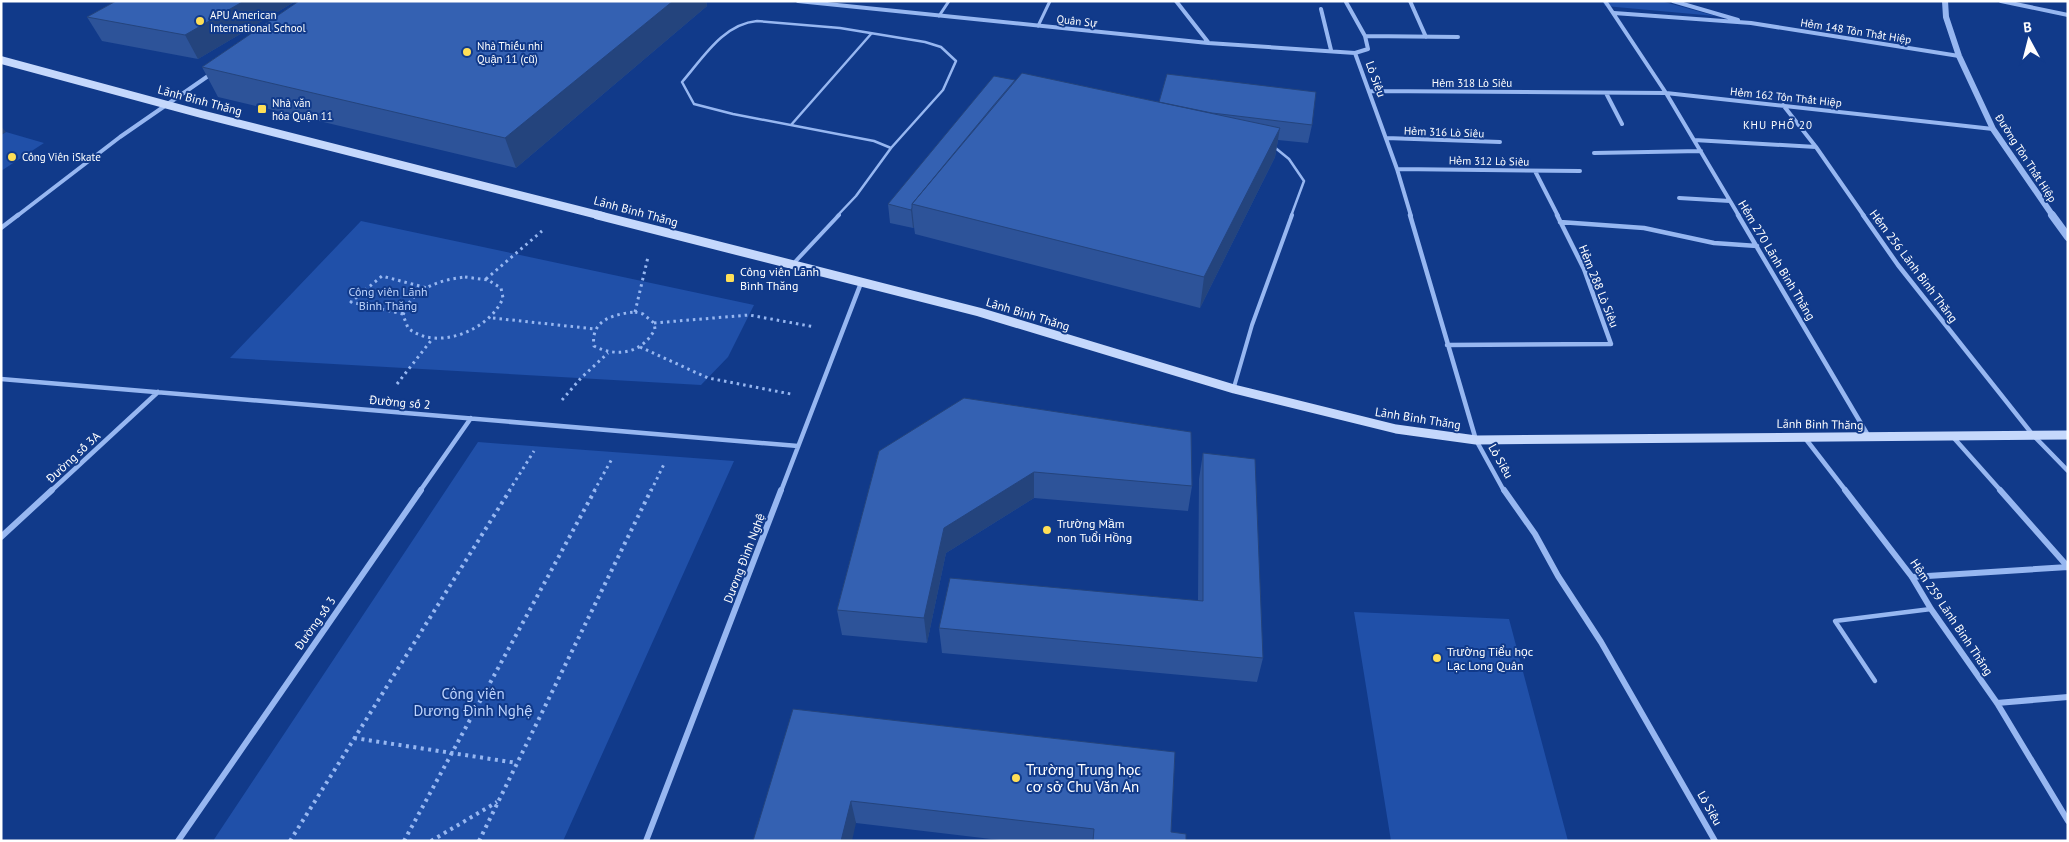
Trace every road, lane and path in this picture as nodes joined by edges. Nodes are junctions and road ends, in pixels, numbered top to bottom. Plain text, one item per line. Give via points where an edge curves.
1 (798, 1) edge
2 (950, 1) edge
3 (1050, 1) edge
4 (1176, 1) edge
5 (1410, 1) edge
6 (1605, 1) edge
7 (1674, 1) edge
8 (1945, 1) edge
9 (2002, 1) edge
10 (1346, 2) edge
11 (1321, 9) dead end
12 (1614, 13) junction
13 (939, 16) junction
14 (2068, 16) edge
15 (1751, 23) junction
16 (1038, 26) junction
17 (871, 34) junction
18 (1365, 36) junction
19 (1426, 37) junction
20 (1458, 37) dead end
21 (1208, 43) junction
22 (1331, 50) junction
23 (1355, 53) junction
24 (1959, 56) junction
25 (1, 60) edge
26 (218, 70) edge
27 (1369, 92) junction
28 (1576, 93) joint
29 (1606, 93) junction
30 (1666, 93) junction
31 (168, 104) junction
32 (1783, 105) junction
33 (1622, 124) dead end
34 (791, 125) junction
35 (1993, 129) junction
36 (1386, 138) junction
37 (1694, 140) junction
38 (1268, 142) edge
39 (1500, 142) dead end
40 (1816, 147) junction
41 (891, 148) junction
42 (1701, 151) junction
43 (1594, 153) dead end
44 (1397, 169) junction
45 (1535, 170) junction
46 (1580, 171) dead end
47 (1679, 198) dead end
48 (1730, 201) junction
49 (570, 207) junction
50 (1560, 222) junction
51 (1, 228) edge
52 (656, 230) junction
53 (2068, 237) edge
54 (1756, 246) junction
55 (792, 265) junction
56 (486, 279) junction
57 (861, 283) junction
58 (427, 288) junction
59 (635, 312) junction
60 (403, 314) junction
61 (492, 318) junction
62 (654, 323) junction
63 (595, 329) junction
64 (841, 332) junction
65 (434, 338) junction
66 (1447, 345) junction
67 (640, 348) junction
68 (609, 353) junction
69 (1, 379) edge
70 (1234, 389) junction
71 (158, 392) junction
72 (816, 398) junction
73 (377, 410) junction
74 (471, 418) junction
75 (541, 424) junction
76 (550, 424) junction
77 (627, 431) junction
78 (678, 435) junction
79 (2033, 435) junction
80 (2068, 435) edge
81 (1804, 436) junction
82 (1953, 436) junction
83 (1870, 437) junction
84 (1476, 440) junction
85 (798, 446) junction
86 (2068, 471) edge
87 (1, 538) edge
88 (2068, 567) edge
89 (1912, 577) junction
90 (1931, 609) junction
91 (1875, 681) dead end
92 (2068, 696) edge
93 (1998, 703) junction
94 (354, 738) junction
95 (452, 753) junction
96 (517, 763) junction
97 (498, 802) junction
98 (2068, 821) edge
99 (178, 841) edge
100 (290, 841) edge
101 (404, 841) edge
102 (431, 841) edge
103 (479, 841) edge
104 (646, 841) edge
105 (1715, 841) edge

1 - 13 street, Quân Sự
2 - 13 street
3 - 16 street
4 - 21 street
5 - 19 street
6 - 12 street, Hẻm 270 Lãnh Binh Thăng
7 - 15 street, Hẻm 148 Tôn Thất Hiệp
8 - 24 street, Đường Tôn Thất Hiệp via 1946,17
9 - 14 street
10 - 18 street
11 - 22 street
12 - 15 street, Hẻm 148 Tôn Thất Hiệp
12 - 30 street, Hẻm 270 Lãnh Binh Thăng
13 - 16 street, Quân Sự
15 - 24 street, Hẻm 148 Tôn Thất Hiệp
16 - 21 street, Quân Sự
17 - 34 lane
17 - 34 lane via 792,22 746,21 717,42 682,82 694,104
17 - 41 lane via 940,46 956,61 943,90
18 - 19 street
18 - 23 street via 1368,49
19 - 20 street
21 - 22 street, Quân Sự
22 - 23 street, Quân Sự
23 - 27 street, Lò Siêu
24 - 35 street, Đường Tôn Thất Hiệp
25 - 31 main road, Lãnh Binh Thăng
26 - 31 street
27 - 28 street, Hẻm 318 Lò Siêu
27 - 36 street, Lò Siêu
28 - 29 street, Hẻm 162 Tôn Thất Hiệp
29 - 30 street, Hẻm 162 Tôn Thất Hiệp
29 - 33 street
30 - 32 street, Hẻm 162 Tôn Thất Hiệp
30 - 37 street, Hẻm 270 Lãnh Binh Thăng
31 - 49 main road, Lãnh Binh Thăng
31 - 51 street
32 - 35 street, Hẻm 162 Tôn Thất Hiệp
32 - 40 street, Hẻm 256 Lãnh Binh Thăng
34 - 41 lane
35 - 53 street, Đường Tôn Thất Hiệp
36 - 39 street, Hẻm 316 Lò Siêu
36 - 44 street, Lò Siêu
37 - 40 street
37 - 42 street, Hẻm 270 Lãnh Binh Thăng
38 - 70 lane via 1290,159 1304,182 1252,325
40 - 79 street, Hẻm 256 Lãnh Binh Thăng via 1898,265
41 - 55 lane via 856,196
42 - 43 street
42 - 48 street, Hẻm 270 Lãnh Binh Thăng
44 - 45 street, Hẻm 312 Lò Siêu
44 - 66 street, Lò Siêu
45 - 46 street, Hẻm 312 Lò Siêu
45 - 50 street, Hẻm 288 Lò Siêu
47 - 48 street
48 - 54 street, Hẻm 270 Lãnh Binh Thăng
49 - 52 main road, Lãnh Binh Thăng
49 - 56 path
50 - 54 street via 1644,228 1714,244
50 - 66 street, Hẻm 288 Lò Siêu via 1584,269 1611,344
52 - 55 main road, Lãnh Binh Thăng
52 - 59 path
54 - 83 street, Hẻm 270 Lãnh Binh Thăng
55 - 57 main road, Lãnh Binh Thăng
56 - 58 path via 449,279
56 - 61 path via 500,288 504,297
57 - 64 street, Dương Đình Nghệ
57 - 70 main road, Lãnh Binh Thăng via 979,312
58 - 60 path via 410,301
58 - 60 path via 382,276 351,302
59 - 62 path
59 - 63 path via 614,315
60 - 65 path via 406,328 415,334
61 - 63 path
61 - 65 path via 462,334
62 - 64 path via 749,314
62 - 67 path via 653,336
63 - 68 path via 594,346
64 - 72 street, Dương Đình Nghệ
65 - 73 path
66 - 84 street, Lò Siêu
67 - 68 path
67 - 72 path via 708,378
68 - 75 path via 581,378
69 - 71 street, Đường số 2
70 - 84 main road, Lãnh Binh Thăng via 1396,429
71 - 73 street, Đường số 2
71 - 87 street, Đường số 3A
72 - 85 street, Dương Đình Nghệ
73 - 74 street, Đường số 2
74 - 75 street, Đường số 2
74 - 99 street, Đường số 3
75 - 76 street, Đường số 2
76 - 77 street, Đường số 2
76 - 94 path
77 - 78 street, Đường số 2
77 - 95 path
78 - 85 street, Đường số 2
78 - 96 path
79 - 80 main road, Lãnh Binh Thăng
79 - 82 main road, Lãnh Binh Thăng
79 - 86 street, Hẻm 256 Lãnh Binh Thăng
81 - 83 main road, Lãnh Binh Thăng
81 - 84 main road, Lãnh Binh Thăng
81 - 89 street, Hẻm 259 Lãnh Binh Thăng
82 - 83 main road, Lãnh Binh Thăng
82 - 88 street
84 - 105 street, Lò Siêu via 1506,494 1536,534 1558,576 1602,642
85 - 104 street, Dương Đình Nghệ
88 - 89 street
89 - 90 street, Hẻm 259 Lãnh Binh Thăng
90 - 91 lane via 1835,620
90 - 93 street, Hẻm 259 Lãnh Binh Thăng
92 - 93 street
93 - 98 street, Hẻm 259 Lãnh Binh Thăng
94 - 95 path
94 - 100 path
95 - 96 path
95 - 101 path
96 - 97 path
97 - 102 path
97 - 103 path

